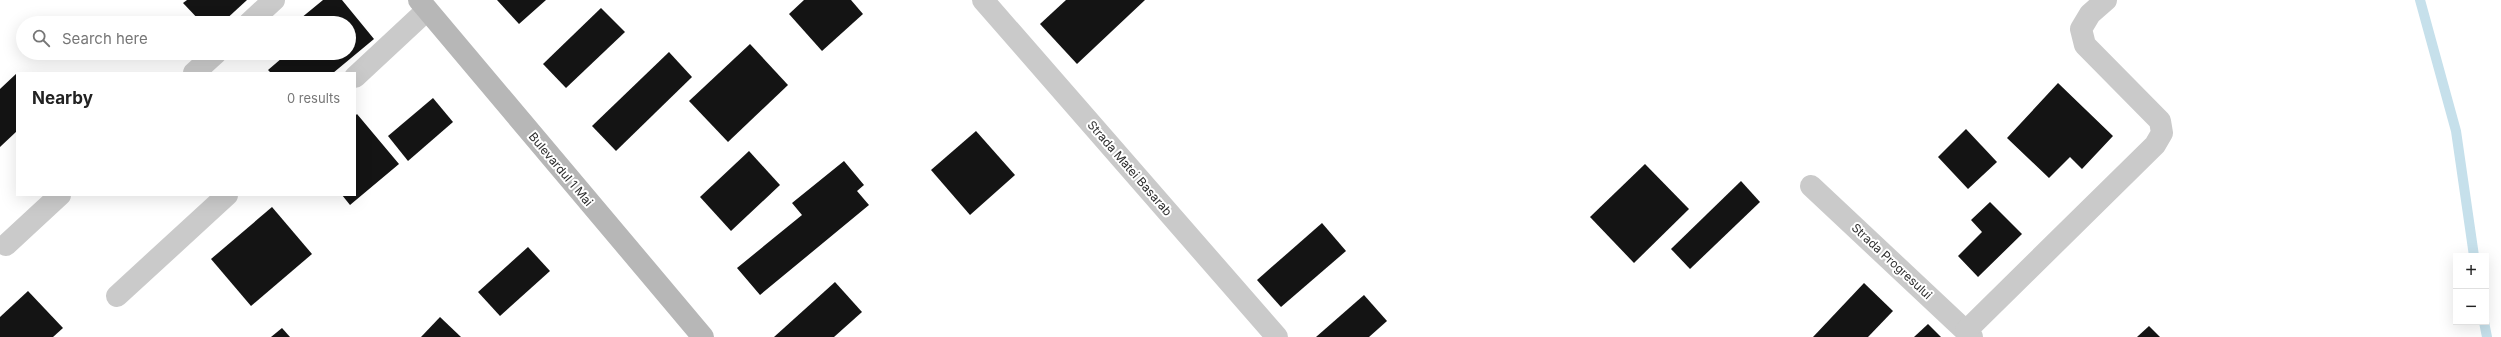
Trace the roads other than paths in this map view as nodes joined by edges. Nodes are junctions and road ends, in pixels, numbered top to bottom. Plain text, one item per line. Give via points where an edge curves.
1 (274, 0) edge
2 (983, 0) edge
3 (2106, 0) edge
4 (423, 5) edge
5 (257, 16) edge
6 (208, 60) edge
7 (195, 72) edge
8 (356, 76) edge
9 (1811, 186) dead end
10 (59, 196) edge
11 (226, 196) edge
12 (6, 245) dead end
13 (117, 296) dead end
14 (1969, 334) edge
15 (703, 337) edge
16 (1277, 337) edge

1 - 5 street
2 - 16 street, Strada Matei Basarab
3 - 14 street via 2090,14 2081,29 2085,45 2160,121 2162,133 2155,145
4 - 8 street
4 - 15 main road, Bulevardul 1 Mai
6 - 7 street
9 - 14 street, Strada Progresului
10 - 12 street
11 - 13 street

